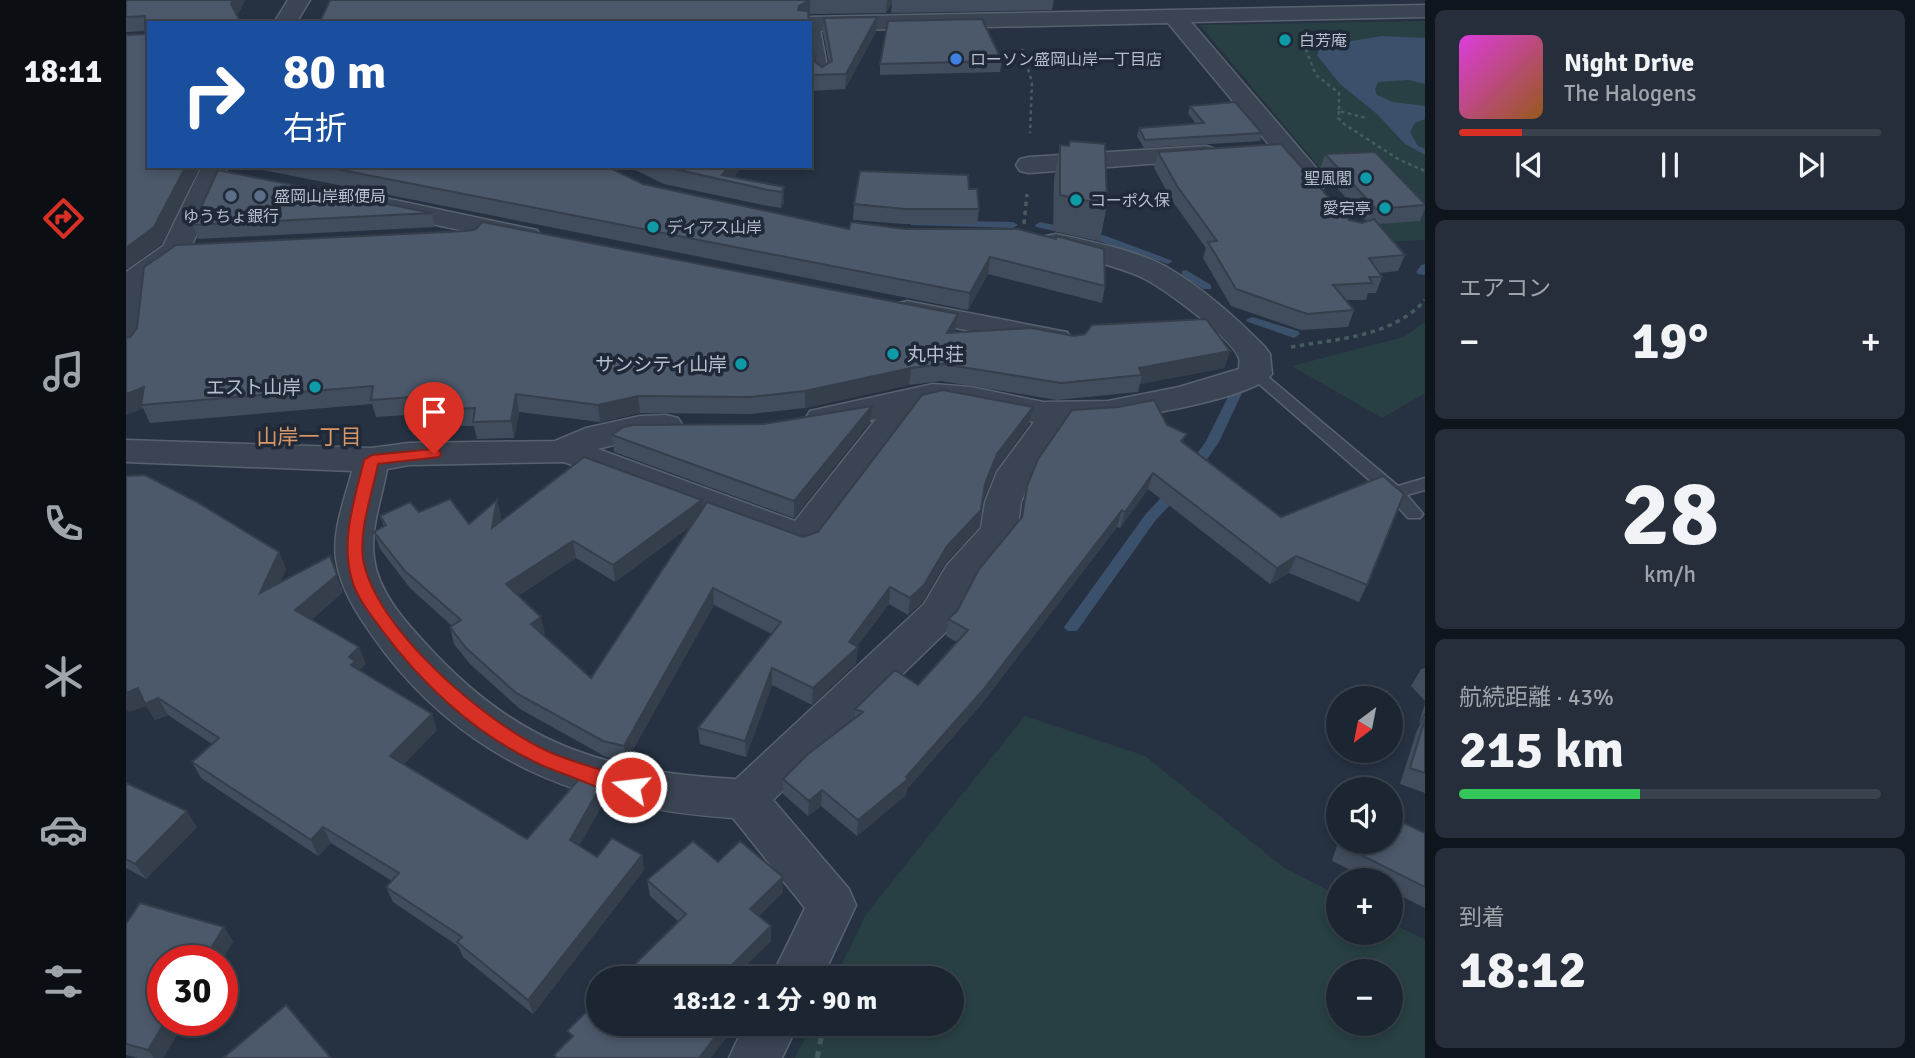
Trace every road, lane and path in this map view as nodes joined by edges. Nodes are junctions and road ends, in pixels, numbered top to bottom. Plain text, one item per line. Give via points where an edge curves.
1 (299, 0) edge
2 (1425, 12) edge
3 (1175, 17) junction
4 (1012, 20) junction
5 (286, 21) edge
6 (812, 24) edge
7 (1315, 40) dead end
8 (823, 77) edge
9 (1339, 111) junction
10 (1366, 118) dead end
11 (1284, 149) junction
12 (1257, 150) edge
13 (1230, 152) edge
14 (1029, 165) junction
15 (222, 171) edge
16 (1425, 171) edge
17 (1329, 198) edge
18 (362, 201) edge
19 (519, 234) junction
20 (1023, 235) joint
21 (409, 240) edge
22 (559, 242) edge
23 (131, 281) edge
24 (1425, 300) edge
25 (881, 305) edge
26 (1070, 342) edge
27 (126, 345) edge
28 (1255, 364) junction
29 (910, 398) junction
30 (1057, 414) junction
31 (791, 424) edge
32 (697, 426) edge
33 (566, 450) junction
34 (126, 451) edge
35 (372, 460) junction
36 (1425, 484) edge
37 (1395, 493) junction
38 (1414, 514) dead end
39 (745, 799) junction
40 (802, 966) edge
41 (766, 1036) edge
42 (822, 1036) edge
43 (755, 1058) edge
44 (817, 1058) edge

1 - 5 street
2 - 3 street
3 - 4 street
3 - 11 street
4 - 6 street
4 - 14 path via 1032,82
6 - 8 lane
7 - 9 path via 1307,52 1316,75 1341,95
9 - 10 path
9 - 16 path via 1341,122 1396,159
11 - 12 street
11 - 17 street
13 - 14 street
14 - 20 path
15 - 23 street via 189,250
18 - 19 street
19 - 21 street
19 - 22 street
20 - 28 street via 1088,249 1152,271 1218,317
23 - 27 street
24 - 28 path via 1391,325
25 - 26 street
28 - 30 street via 1183,398
28 - 37 lane
29 - 30 street via 941,394
29 - 31 street
29 - 33 street via 802,538
30 - 39 street via 1015,472 1003,502 999,532 960,575 938,615
32 - 33 street via 640,427 598,436
33 - 35 street via 409,454
34 - 35 street
35 - 39 street via 356,530 360,582 411,657 446,691 539,756 596,778 676,794
36 - 37 lane
37 - 38 lane
39 - 40 street via 832,905
41 - 43 street
42 - 44 path

